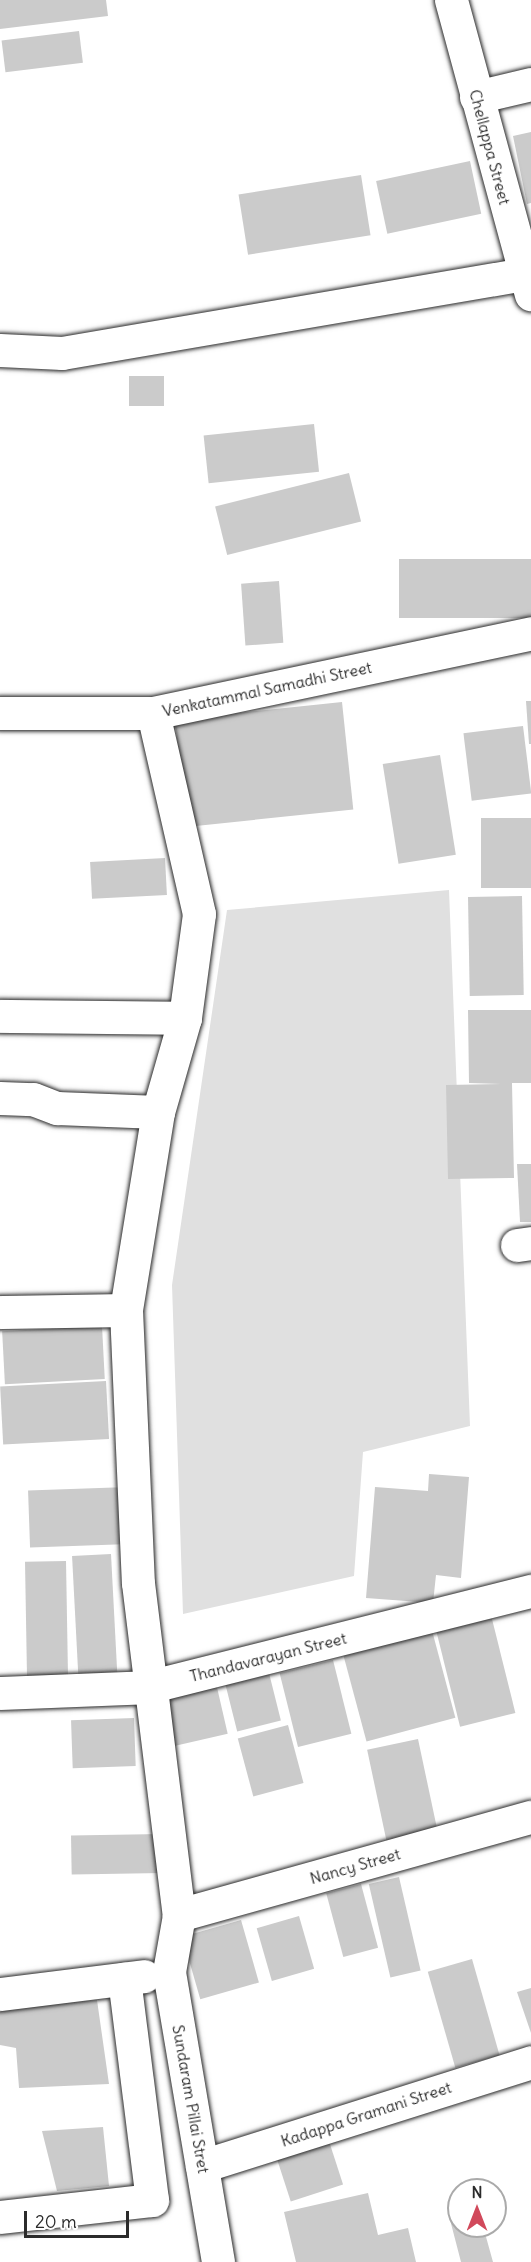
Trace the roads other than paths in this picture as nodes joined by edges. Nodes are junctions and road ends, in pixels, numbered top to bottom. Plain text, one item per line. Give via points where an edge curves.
1 (451, 0) edge
2 (531, 84) edge
3 (476, 97) junction
4 (528, 284) edge
5 (0, 350) edge
6 (531, 633) edge
7 (0, 713) edge
8 (153, 713) junction
9 (0, 1016) edge
10 (185, 1018) junction
11 (0, 1098) edge
12 (159, 1112) junction
13 (126, 1310) junction
14 (0, 1312) edge
15 (531, 1591) edge
16 (148, 1687) junction
17 (0, 1693) edge
18 (531, 1816) edge
19 (179, 1915) junction
20 (169, 1972) junction
21 (124, 1979) junction
22 (0, 1994) edge
23 (531, 2062) edge
24 (202, 2166) junction
25 (0, 2217) edge
26 (218, 2262) edge

1 - 3 street, Chellappa Street
2 - 3 street
3 - 4 street, Chellappa Street
4 - 5 street via 62,352
6 - 8 street, Venkatammal Samadhi Street
7 - 8 street, Venkatammal Samadhi Street
8 - 10 street, Sundaram Pillai Stret via 199,914
9 - 10 street
10 - 12 street, Sundaram Pillai Stret
11 - 12 street via 33,1099 57,1108
12 - 13 street, Sundaram Pillai Stret
13 - 14 street
13 - 16 street, Sundaram Pillai Stret
15 - 16 street, Thandavarayan Street
16 - 17 street, Thandavarayan Street
16 - 19 street, Sundaram Pillai Stret
18 - 19 street, Nancy Street
19 - 20 street, Sundaram Pillai Stret
20 - 21 street
20 - 24 street, Sundaram Pillai Stret
21 - 22 street
21 - 25 street via 152,2200
23 - 24 street, Kadappa Gramani Street
24 - 26 street, Sundaram Pillai Stret

